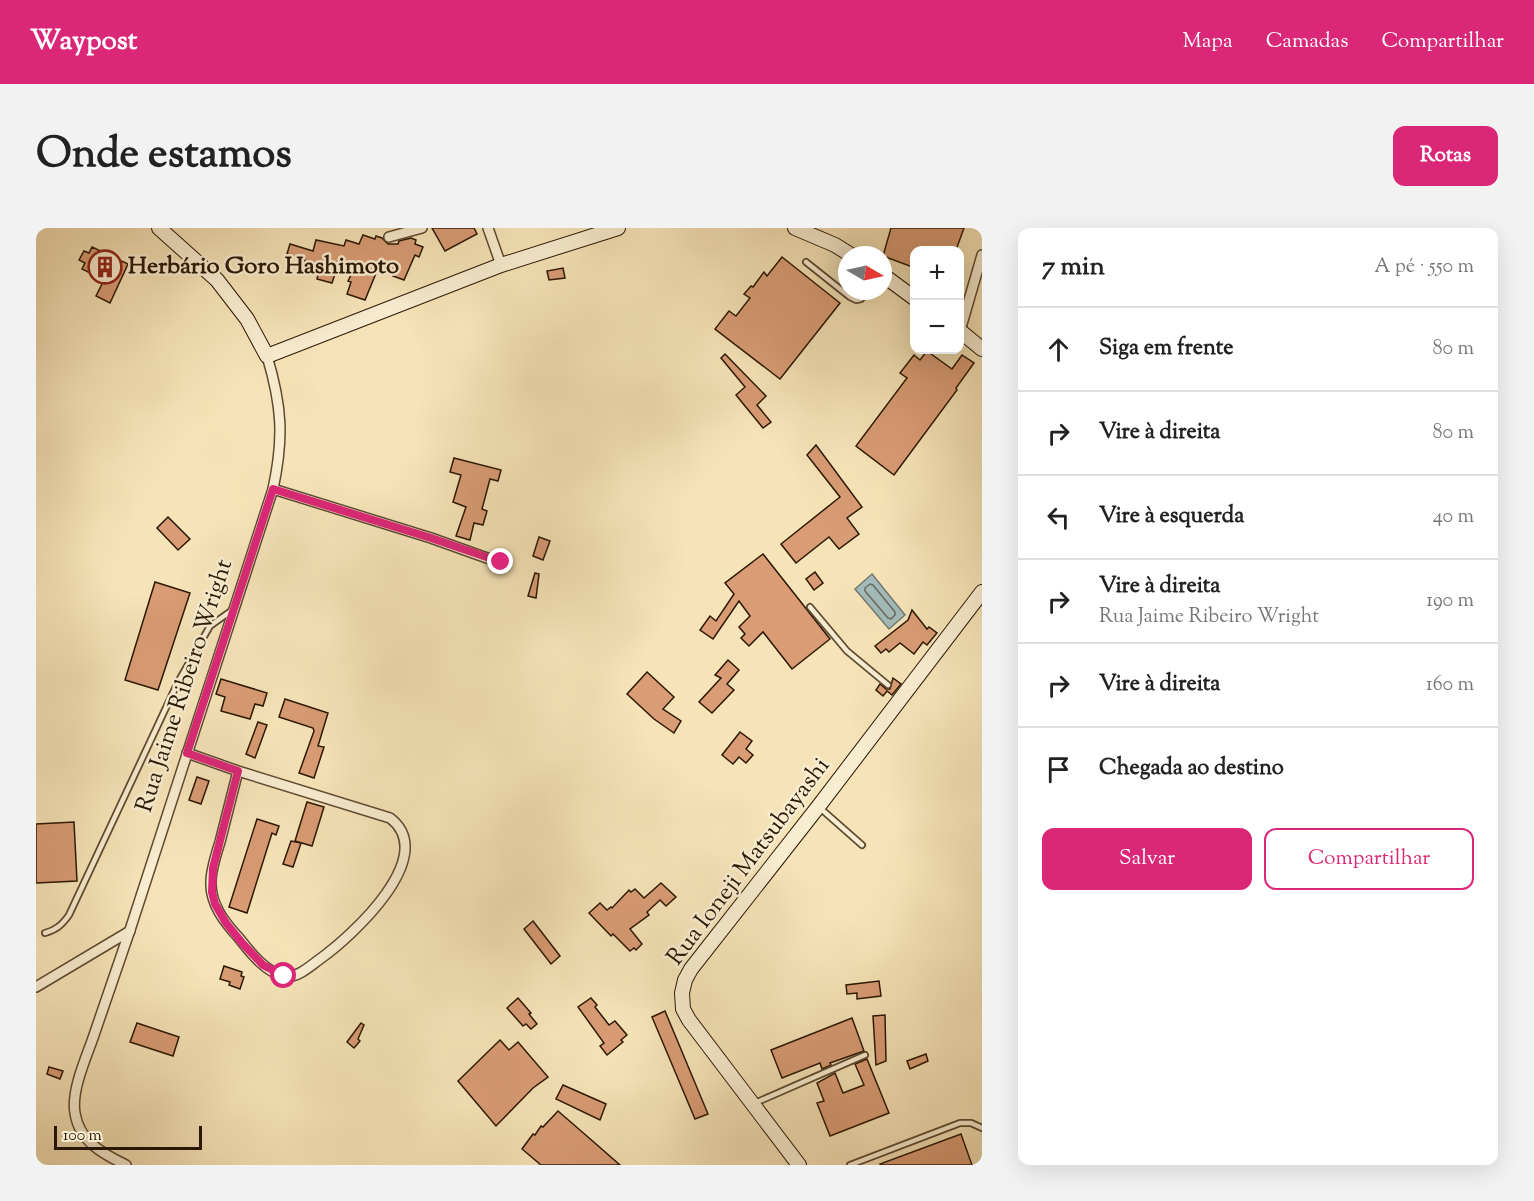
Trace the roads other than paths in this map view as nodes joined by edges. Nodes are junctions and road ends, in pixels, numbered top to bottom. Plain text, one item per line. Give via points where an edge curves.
1 (159, 228) edge
2 (422, 228) edge
3 (488, 228) edge
4 (618, 228) edge
5 (795, 228) edge
6 (389, 237) dead end
7 (838, 247) edge
8 (982, 255) edge
9 (807, 262) dead end
10 (501, 265) junction
11 (892, 281) edge
12 (838, 287) edge
13 (910, 294) edge
14 (964, 317) edge
15 (964, 334) edge
16 (982, 349) edge
17 (267, 356) junction
18 (273, 489) junction
19 (501, 562) dead end
20 (982, 592) edge
21 (810, 607) dead end
22 (233, 610) junction
23 (888, 685) dead end
24 (187, 753) junction
25 (238, 771) junction
26 (818, 807) junction
27 (862, 845) dead end
28 (130, 931) junction
29 (45, 933) dead end
30 (36, 987) edge
31 (865, 1055) dead end
32 (753, 1104) junction
33 (982, 1128) edge
34 (126, 1165) edge
35 (799, 1165) edge
36 (850, 1165) edge

1 - 17 main road, Rua Jaime Ribeiro Wright via 217,280 247,319
2 - 6 street
3 - 10 street
4 - 10 main road
5 - 7 main road
8 - 14 street
9 - 12 lane
10 - 17 main road
11 - 13 main road
15 - 16 main road
17 - 18 street, Rua Jaime Ribeiro Wright via 281,433
18 - 19 street
18 - 22 street, Rua Jaime Ribeiro Wright
20 - 26 main road, Rua Ioneji Matsubayashi via 899,693
21 - 23 lane via 847,651
22 - 24 street, Rua Jaime Ribeiro Wright
22 - 29 lane via 206,632 178,682 69,915 59,927
24 - 25 street
24 - 28 street, Rua Jaime Ribeiro Wright
25 - 25 street via 390,818 402,829 405,839 404,854 386,896 339,945 292,976 263,965 226,923 215,904 213,868
26 - 27 lane
26 - 32 main road, Rua Ioneji Matsubayashi via 704,952 685,980 682,993 683,1009 689,1020
28 - 30 street
28 - 34 street, Rua Jaime Ribeiro Wright via 84,1064 74,1112 88,1141
31 - 32 lane
32 - 35 main road, Rua Ioneji Matsubayashi
33 - 36 lane via 960,1123

